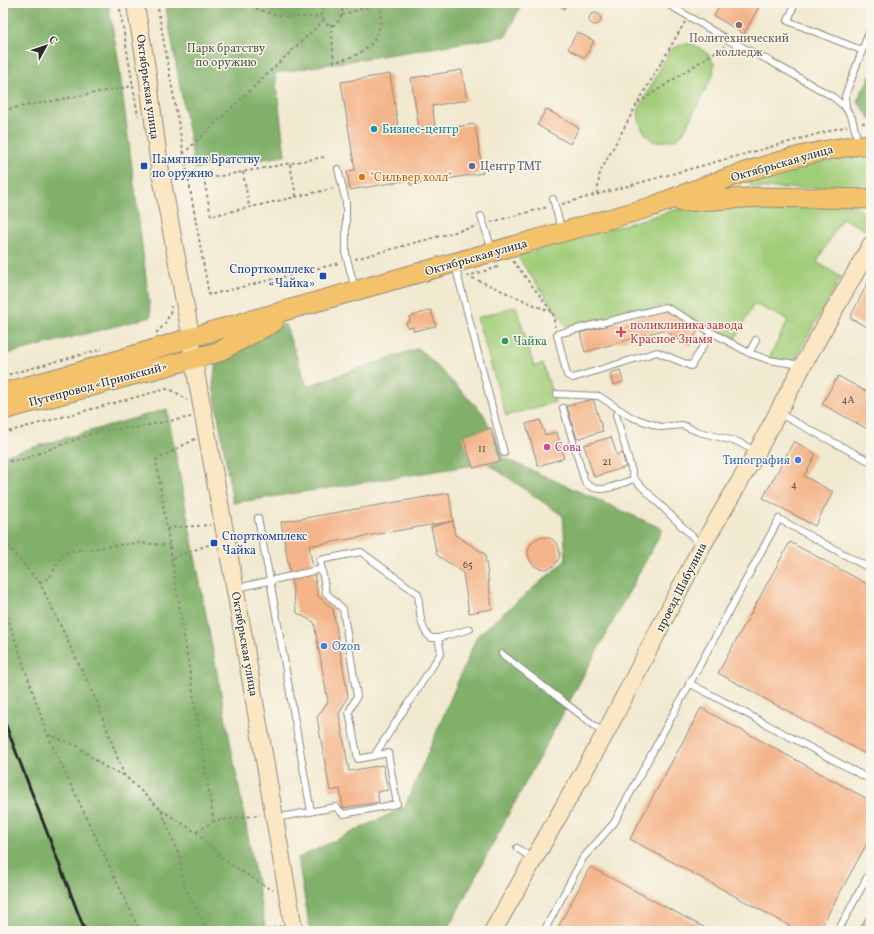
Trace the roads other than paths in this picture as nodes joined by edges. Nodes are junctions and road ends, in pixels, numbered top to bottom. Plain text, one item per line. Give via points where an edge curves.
1 (135, 3) edge
2 (666, 3) edge
3 (795, 3) edge
4 (871, 27) edge
5 (861, 50) junction
6 (846, 109) junction
7 (865, 145) edge
8 (338, 169) dead end
9 (553, 199) dead end
10 (867, 202) edge
11 (651, 207) junction
12 (482, 216) dead end
13 (562, 232) junction
14 (871, 245) edge
15 (497, 258) junction
16 (454, 263) junction
17 (356, 291) junction
18 (301, 306) junction
19 (711, 333) junction
20 (190, 337) junction
21 (756, 340) dead end
22 (749, 353) junction
23 (193, 358) junction
24 (803, 365) junction
25 (3, 393) edge
26 (556, 394) dead end
27 (563, 408) dead end
28 (3, 410) edge
29 (778, 413) junction
30 (616, 415) dead end
31 (757, 452) junction
32 (504, 453) dead end
33 (871, 462) edge
34 (634, 479) junction
35 (258, 518) dead end
36 (702, 546) junction
37 (322, 569) junction
38 (871, 569) edge
39 (270, 580) junction
40 (235, 588) junction
41 (470, 629) dead end
42 (438, 638) junction
43 (502, 654) dead end
44 (689, 683) junction
45 (605, 734) junction
46 (374, 756) junction
47 (871, 780) edge
48 (311, 812) junction
49 (275, 816) junction
50 (517, 848) dead end
51 (533, 859) junction
52 (871, 870) edge
53 (294, 927) edge
54 (493, 931) edge
55 (544, 931) edge
56 (838, 931) edge

1 - 20 street, Октябрьская улица via 148,71 159,163
2 - 6 lane via 731,42 834,97
3 - 5 lane via 788,21
4 - 5 lane
5 - 6 lane via 845,96
6 - 7 lane
7 - 11 main road, Октябрьская улица via 837,147 813,153 709,184
8 - 17 lane via 346,202 346,256
9 - 13 lane
10 - 11 main road, Октябрьская улица via 726,198
11 - 13 main road, Октябрьская улица
12 - 15 lane
13 - 15 main road, Октябрьская улица
14 - 24 street, проезд Шабулина
15 - 16 main road, Октябрьская улица
16 - 17 main road, Октябрьская улица
16 - 32 lane
17 - 18 main road, Октябрьская улица
18 - 20 main road, Октябрьская улица
18 - 23 main road, Октябрьская улица via 218,352
19 - 19 lane via 666,307 557,334 567,375 573,378 657,352 691,366
19 - 22 lane
20 - 23 street, Октябрьская улица
20 - 25 main road, Путепровод «Приокский»
21 - 22 lane
22 - 24 lane via 769,360
23 - 28 main road, Путепровод «Приокский»
23 - 40 street, Октябрьская улица
24 - 29 street, проезд Шабулина
26 - 31 lane via 599,396 631,417 662,427 682,425 738,442
27 - 34 lane via 585,482 590,488 600,490
29 - 31 street, проезд Шабулина
29 - 33 lane
30 - 34 lane
31 - 36 street, проезд Шабулина
34 - 36 lane
35 - 39 lane
36 - 45 street, проезд Шабулина
37 - 39 lane
37 - 42 lane via 320,560 361,552 418,594 426,635
37 - 46 lane via 326,593 343,609 357,696 349,712 358,760
38 - 44 lane via 779,519
39 - 40 lane
39 - 48 lane
40 - 49 street, Октябрьская улица
41 - 42 lane
42 - 46 lane via 441,653
43 - 45 lane
44 - 47 lane
44 - 55 lane via 614,823 583,858
45 - 51 street, проезд Шабулина
46 - 48 lane via 388,753 397,804 344,814 336,807
48 - 49 lane
49 - 53 street, Октябрьская улица
50 - 51 lane
51 - 54 street, проезд Шабулина
52 - 56 lane

